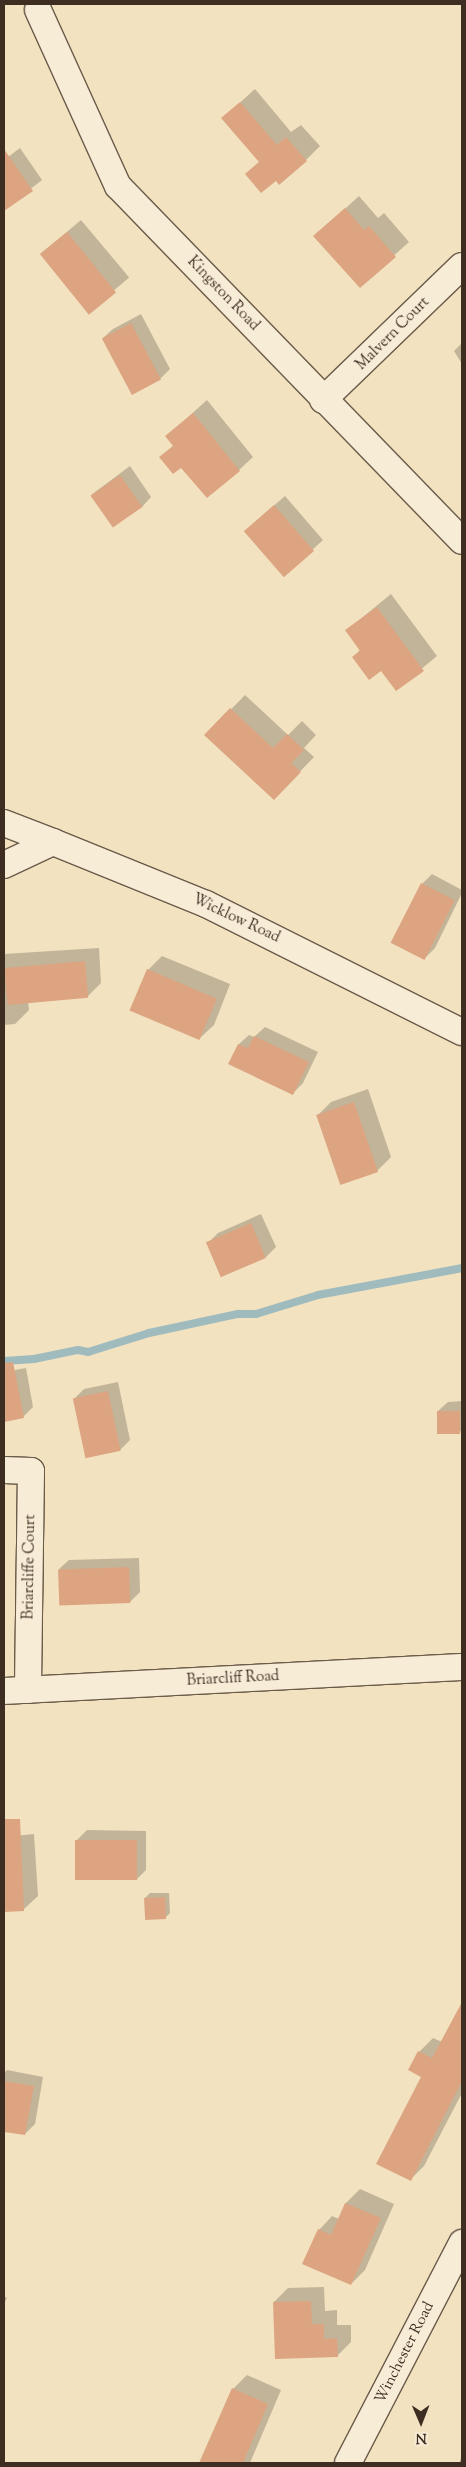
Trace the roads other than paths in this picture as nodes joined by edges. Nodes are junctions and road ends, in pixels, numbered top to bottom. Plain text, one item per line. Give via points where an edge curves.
1 (38, 10) dead end
2 (462, 266) edge
3 (323, 400) junction
4 (462, 541) edge
5 (4, 823) edge
6 (53, 842) junction
7 (4, 865) edge
8 (462, 1032) edge
9 (4, 1470) edge
10 (462, 1667) edge
11 (16, 1690) edge
12 (462, 2243) edge
13 (348, 2463) edge

1 - 3 street, Kingston Road via 118,186
2 - 3 street, Malvern Court
3 - 4 street, Kingston Road
5 - 6 street, Wicklow Road
6 - 7 street
6 - 8 street, Wicklow Road via 206,904
9 - 11 street, Briarcliffe Court via 31,1471
10 - 11 street, Briarcliff Road
12 - 13 street, Winchester Road

